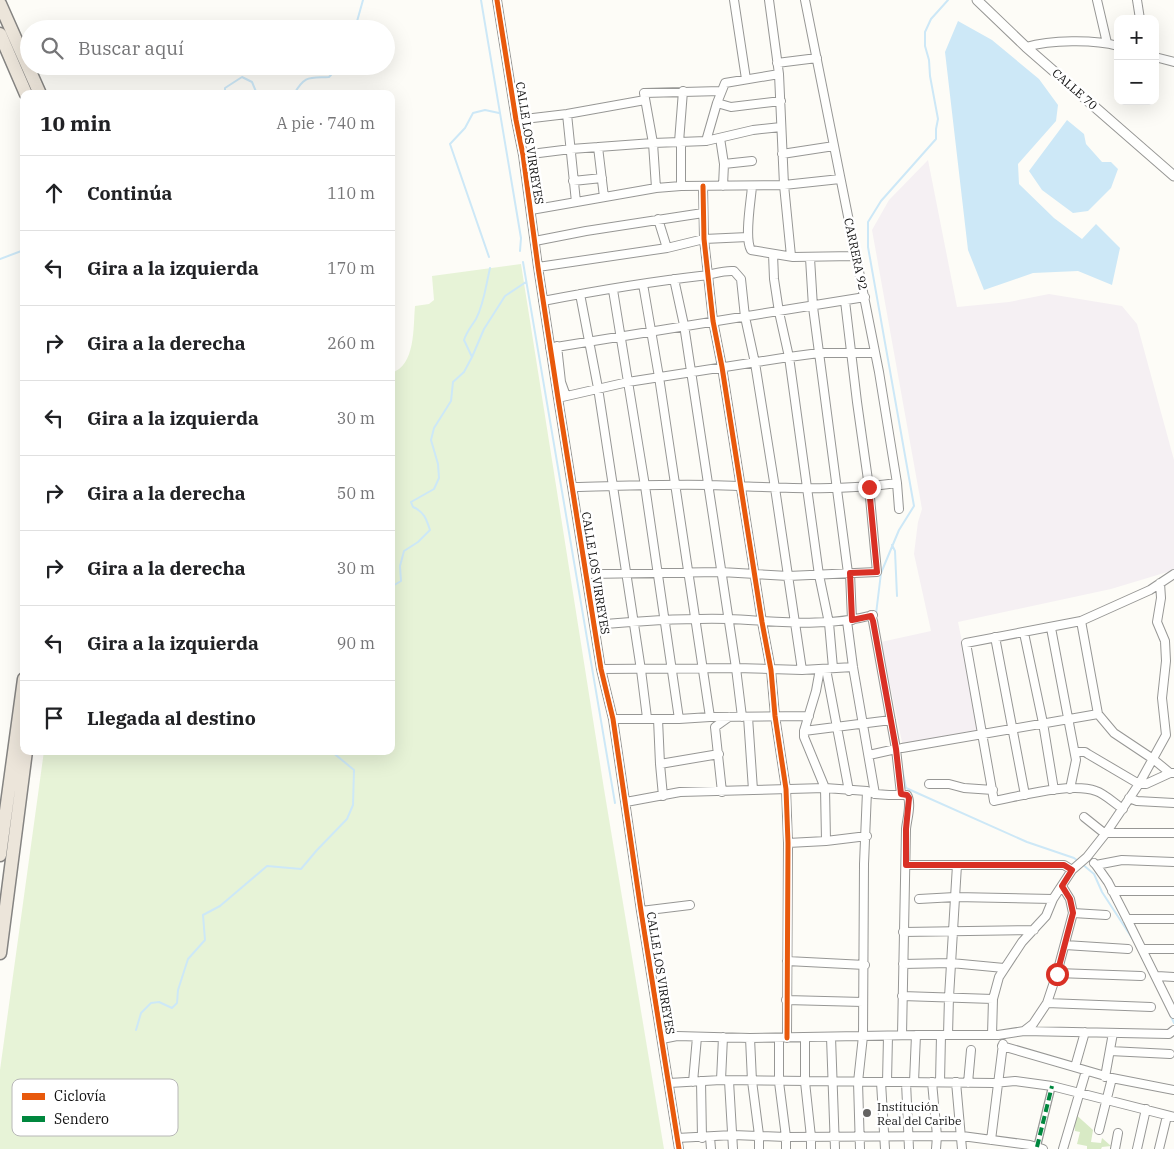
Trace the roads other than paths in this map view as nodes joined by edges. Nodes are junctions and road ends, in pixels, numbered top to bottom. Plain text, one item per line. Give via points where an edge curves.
1 (497, 0) edge
2 (734, 0) edge
3 (769, 0) edge
4 (805, 0) edge
5 (976, 0) edge
6 (1096, 0) edge
7 (1136, 0) edge
8 (0, 4) edge
9 (1139, 15) edge
10 (0, 34) edge
11 (1106, 43) junction
12 (1114, 45) edge
13 (1026, 47) junction
14 (20, 49) edge
15 (817, 58) junction
16 (1159, 58) edge
17 (1174, 62) edge
18 (777, 63) junction
19 (779, 74) junction
20 (32, 75) edge
21 (746, 79) junction
22 (24, 90) edge
23 (38, 90) edge
24 (683, 91) junction
25 (721, 91) junction
26 (645, 100) junction
27 (781, 101) junction
28 (717, 103) junction
29 (567, 114) junction
30 (516, 120) junction
31 (781, 127) junction
32 (720, 138) junction
33 (706, 141) junction
34 (653, 142) junction
35 (680, 142) junction
36 (834, 146) junction
37 (598, 147) junction
38 (571, 149) junction
39 (782, 154) junction
40 (523, 155) junction
41 (752, 161) dead end
42 (724, 164) junction
43 (1174, 176) edge
44 (602, 178) junction
45 (840, 180) junction
46 (574, 181) junction
47 (681, 186) junction
48 (703, 186) junction
49 (724, 186) junction
50 (752, 186) junction
51 (784, 186) junction
52 (656, 188) junction
53 (604, 197) junction
54 (576, 202) junction
55 (531, 210) junction
56 (703, 213) junction
57 (658, 219) junction
58 (748, 237) junction
59 (704, 239) junction
60 (535, 241) junction
61 (667, 248) junction
62 (773, 254) junction
63 (791, 256) junction
64 (855, 256) junction
65 (810, 258) junction
66 (538, 267) junction
67 (708, 275) junction
68 (674, 279) junction
69 (643, 284) junction
70 (613, 290) junction
71 (580, 294) junction
72 (865, 297) junction
73 (543, 301) junction
74 (845, 301) junction
75 (813, 306) junction
76 (779, 312) junction
77 (745, 317) junction
78 (713, 321) junction
79 (684, 325) junction
80 (652, 330) junction
81 (621, 336) junction
82 (590, 342) junction
83 (554, 347) junction
84 (851, 352) junction
85 (819, 353) junction
86 (874, 353) junction
87 (789, 357) junction
88 (755, 363) junction
89 (722, 368) junction
90 (690, 372) junction
91 (659, 377) junction
92 (628, 382) junction
93 (598, 388) junction
94 (562, 397) junction
95 (897, 483) junction
96 (708, 485) junction
97 (612, 486) junction
98 (645, 486) junction
99 (676, 486) junction
100 (742, 486) junction
101 (572, 487) junction
102 (869, 487) junction
103 (776, 488) junction
104 (806, 488) junction
105 (836, 488) junction
106 (899, 509) dead end
107 (721, 572) junction
108 (625, 573) junction
109 (658, 573) junction
110 (689, 573) junction
111 (849, 573) junction
112 (586, 574) junction
113 (1174, 574) edge
114 (755, 575) junction
115 (819, 575) junction
116 (788, 576) junction
117 (1160, 583) junction
118 (664, 620) junction
119 (696, 620) junction
120 (729, 620) junction
121 (849, 620) junction
122 (633, 621) junction
123 (1080, 621) junction
124 (762, 622) junction
125 (795, 623) junction
126 (829, 623) junction
127 (595, 626) junction
128 (1051, 628) junction
129 (1024, 633) junction
130 (995, 637) junction
131 (853, 667) junction
132 (672, 668) junction
133 (704, 668) junction
134 (736, 668) junction
135 (602, 669) junction
136 (826, 669) junction
137 (641, 670) junction
138 (771, 670) junction
139 (802, 670) junction
140 (20, 708) edge
141 (1098, 714) junction
142 (775, 716) junction
143 (809, 716) junction
144 (711, 717) junction
145 (729, 717) junction
146 (745, 717) junction
147 (647, 718) junction
148 (613, 719) junction
149 (658, 719) junction
150 (1068, 719) junction
151 (679, 720) junction
152 (891, 720) junction
153 (1043, 723) junction
154 (862, 724) junction
155 (715, 727) junction
156 (836, 727) junction
157 (1013, 728) junction
158 (804, 731) junction
159 (982, 733) junction
160 (1166, 735) junction
161 (1174, 740) edge
162 (899, 749) junction
163 (1074, 752) junction
164 (718, 754) junction
165 (25, 755) edge
166 (869, 755) junction
167 (1153, 759) junction
168 (660, 764) junction
169 (1172, 773) edge
170 (929, 784) dead end
171 (1139, 784) junction
172 (825, 788) junction
173 (786, 789) junction
174 (1070, 789) junction
175 (753, 790) junction
176 (867, 790) junction
177 (993, 790) junction
178 (1054, 790) junction
179 (849, 791) junction
180 (722, 792) junction
181 (875, 794) junction
182 (901, 794) junction
183 (1025, 795) junction
184 (663, 796) junction
185 (1129, 798) junction
186 (626, 802) junction
187 (1174, 803) edge
188 (1123, 808) junction
189 (1084, 817) dead end
190 (1106, 833) junction
191 (1174, 833) edge
192 (867, 836) junction
193 (826, 841) junction
194 (788, 843) junction
195 (0, 855) edge
196 (1174, 862) edge
197 (1080, 863) junction
198 (906, 865) junction
199 (957, 865) junction
200 (1096, 865) junction
201 (1062, 886) junction
202 (1112, 891) junction
203 (1174, 891) edge
204 (955, 897) junction
205 (918, 899) dead end
206 (1053, 899) junction
207 (690, 905) dead end
208 (641, 911) junction
209 (1073, 913) junction
210 (1106, 915) dead end
211 (1127, 919) junction
212 (1174, 919) edge
213 (1034, 930) junction
214 (903, 932) junction
215 (954, 932) junction
216 (1064, 945) junction
217 (1142, 948) junction
218 (1174, 948) edge
219 (1128, 949) dead end
220 (0, 952) edge
221 (787, 961) junction
222 (951, 963) junction
223 (902, 964) junction
224 (864, 965) junction
225 (1004, 968) junction
226 (1057, 974) junction
227 (1141, 976) dead end
228 (1157, 976) junction
229 (1174, 977) edge
230 (902, 996) junction
231 (949, 997) junction
232 (993, 999) junction
233 (786, 1000) junction
234 (864, 1002) junction
235 (1046, 1003) junction
236 (1151, 1007) dead end
237 (1173, 1011) edge
238 (1174, 1030) edge
239 (1024, 1031) junction
240 (1085, 1032) junction
241 (1113, 1033) junction
242 (1004, 1034) junction
243 (902, 1035) junction
244 (916, 1035) junction
245 (945, 1035) junction
246 (863, 1036) junction
247 (888, 1036) junction
248 (992, 1036) junction
249 (697, 1037) junction
250 (723, 1037) junction
251 (830, 1037) junction
252 (750, 1038) junction
253 (783, 1038) junction
254 (805, 1038) junction
255 (662, 1039) junction
256 (1002, 1046) junction
257 (971, 1050) dead end
258 (1110, 1050) junction
259 (1170, 1054) dead end
260 (1075, 1067) junction
261 (1086, 1071) junction
262 (1109, 1077) junction
263 (725, 1080) junction
264 (697, 1082) junction
265 (752, 1082) junction
266 (779, 1082) junction
267 (805, 1082) junction
268 (832, 1082) junction
269 (858, 1082) junction
270 (884, 1082) junction
271 (910, 1082) junction
272 (936, 1082) junction
273 (956, 1082) junction
274 (968, 1082) junction
275 (997, 1082) junction
276 (669, 1083) junction
277 (1052, 1086) junction
278 (1174, 1090) edge
279 (1080, 1092) junction
280 (1106, 1100) junction
281 (1146, 1109) junction
282 (1170, 1117) edge
283 (1098, 1130) dead end
284 (1118, 1134) dead end
285 (733, 1135) junction
286 (760, 1136) junction
287 (860, 1136) junction
288 (885, 1136) junction
289 (909, 1136) junction
290 (937, 1136) junction
291 (962, 1136) junction
292 (706, 1137) junction
293 (786, 1137) junction
294 (812, 1137) junction
295 (836, 1137) junction
296 (677, 1138) junction
297 (991, 1140) junction
298 (1000, 1145) edge
299 (1035, 1148) edge
300 (679, 1149) edge
301 (711, 1149) edge
302 (734, 1149) edge
303 (759, 1149) edge
304 (786, 1149) edge
305 (811, 1149) edge
306 (835, 1149) edge
307 (860, 1149) edge
308 (885, 1149) edge
309 (909, 1149) edge
310 (936, 1149) edge
311 (962, 1149) edge
312 (1063, 1149) edge
313 (1115, 1149) edge
314 (1137, 1149) edge
315 (1159, 1149) edge

1 - 30 street, CALLE LOS VIRREYES
2 - 21 street
3 - 18 street
4 - 15 street, CARRERA 92
5 - 13 street, CALLE 70
6 - 11 street
7 - 9 street
8 - 14 highway
10 - 22 highway
11 - 12 street
11 - 13 street via 1043,42
13 - 43 street, CALLE 70
15 - 18 street
15 - 36 street, CARRERA 92
16 - 17 street
18 - 19 street
19 - 21 street
19 - 27 street
20 - 23 highway
21 - 25 street via 726,83
24 - 25 street
24 - 26 street via 644,93
24 - 35 street
25 - 28 street
26 - 29 street
26 - 34 street
27 - 28 street via 731,107
27 - 31 street
28 - 33 street
29 - 30 street
29 - 38 street
30 - 40 street, CALLE LOS VIRREYES
31 - 32 street
31 - 39 street
32 - 33 street
32 - 42 street
33 - 35 street
34 - 35 street
34 - 37 street
34 - 52 street
35 - 47 street
36 - 39 street
36 - 45 street, CARRERA 92
37 - 38 street
37 - 44 street
38 - 40 street
38 - 46 street
39 - 51 street
40 - 55 street, CALLE LOS VIRREYES
41 - 42 street
42 - 49 street
44 - 46 street
44 - 53 street
45 - 51 street
45 - 64 street, CARRERA 92
46 - 54 street
47 - 48 street
47 - 52 street
48 - 49 street
48 - 56 street
49 - 50 street
50 - 51 street
50 - 58 street
51 - 63 street
52 - 53 street
53 - 54 street
54 - 55 street
55 - 60 street, CALLE LOS VIRREYES
56 - 57 street
56 - 59 street
57 - 60 street
57 - 61 street
58 - 59 street
58 - 62 street via 751,250
59 - 61 street
59 - 67 street
60 - 66 street, CALLE LOS VIRREYES
61 - 66 street
62 - 63 street
62 - 76 street
63 - 65 street
64 - 65 street
64 - 72 street, CARRERA 92
65 - 75 street
66 - 73 street, CALLE LOS VIRREYES
67 - 68 street
67 - 77 street via 717,271 734,271 740,279
67 - 78 street
68 - 69 street
68 - 79 street
69 - 70 street
69 - 80 street
70 - 71 street
70 - 81 street
71 - 73 street
71 - 82 street
72 - 74 street
72 - 86 street, CARRERA 92
73 - 83 street, CALLE LOS VIRREYES
74 - 75 street
74 - 84 street
75 - 76 street
75 - 85 street
76 - 77 street
76 - 87 street
77 - 78 street
77 - 88 street
78 - 79 street
78 - 89 street
79 - 80 street
79 - 90 street
80 - 81 street
80 - 91 street
81 - 82 street
81 - 92 street
82 - 83 street
82 - 93 street
83 - 94 street, CALLE LOS VIRREYES
84 - 85 street
84 - 86 street
84 - 102 street
85 - 87 street
85 - 105 street
86 - 95 street, CARRERA 92
87 - 88 street
87 - 104 street
88 - 89 street
88 - 103 street
89 - 90 street
89 - 100 street
90 - 91 street
90 - 96 street
91 - 92 street
91 - 99 street
92 - 93 street
92 - 98 street
93 - 94 street
93 - 97 street
94 - 101 street, CALLE LOS VIRREYES
95 - 102 street
95 - 106 street, CARRERA 92
96 - 99 street
96 - 100 street
96 - 107 street
97 - 98 street
97 - 101 street
97 - 108 street
98 - 99 street
98 - 109 street
99 - 110 street
100 - 103 street
100 - 114 street
101 - 112 street, CALLE LOS VIRREYES
102 - 105 street
102 - 111 street via 877,572
103 - 104 street
103 - 116 street
104 - 105 street
104 - 115 street
105 - 111 street
107 - 110 street
107 - 114 street
107 - 120 street
108 - 109 street
108 - 112 street
108 - 122 street
109 - 110 street
109 - 118 street
110 - 119 street
111 - 115 street
111 - 121 street
112 - 127 street, CALLE LOS VIRREYES
113 - 117 street
114 - 116 street
114 - 124 street
115 - 116 street
115 - 126 street
116 - 125 street
117 - 123 street
117 - 160 street via 1157,622 1165,641 1162,698
118 - 119 street
118 - 122 street
118 - 132 street
119 - 120 street
119 - 133 street
120 - 124 street
120 - 134 street
121 - 126 street
121 - 131 street
121 - 152 street via 872,615
122 - 127 street
122 - 137 street
123 - 128 street
123 - 141 street
124 - 125 street
124 - 138 street
125 - 126 street
125 - 139 street
126 - 136 street
127 - 135 street, CALLE LOS VIRREYES
128 - 129 street
128 - 150 street
129 - 130 street
129 - 153 street
130 - 157 street
130 - 159 street via 966,643
131 - 136 street
131 - 154 street
132 - 133 street
132 - 137 street
132 - 151 street
133 - 134 street
133 - 144 street
134 - 138 street
134 - 146 street
135 - 137 street
135 - 148 street, CALLE LOS VIRREYES
136 - 139 street
136 - 143 street
136 - 156 street
137 - 147 street
138 - 139 street
138 - 142 street
140 - 195 highway
141 - 150 street
141 - 167 street via 1114,733
142 - 143 street
142 - 146 street
142 - 173 street
143 - 158 street
144 - 145 street
144 - 151 street
144 - 155 street
145 - 146 street
145 - 155 street
146 - 175 street
147 - 148 street
147 - 149 street
148 - 186 street, CALLE LOS VIRREYES
149 - 151 street
149 - 168 street
150 - 153 street
150 - 163 street
152 - 154 street
152 - 162 street
153 - 157 street
153 - 178 street
154 - 156 street
154 - 166 street
155 - 164 street
156 - 158 street
156 - 179 street
157 - 159 street
157 - 183 street
158 - 172 street via 805,742
159 - 162 street
159 - 177 street
160 - 161 street
160 - 167 street
162 - 166 street
162 - 182 street
163 - 171 street via 1084,752
163 - 174 street via 1076,760
164 - 168 street
164 - 180 street
165 - 220 highway
166 - 181 street
167 - 169 street
167 - 171 street
168 - 184 street
169 - 171 street
170 - 177 street
171 - 185 street
172 - 173 street
172 - 179 street
172 - 193 street
173 - 175 street
173 - 194 street
174 - 178 street
174 - 188 street via 1098,792
175 - 180 street
176 - 179 street
176 - 181 street
176 - 192 street
177 - 183 street via 994,800
178 - 183 street
180 - 184 street via 680,792
181 - 182 street
182 - 198 street via 909,798
184 - 186 street
185 - 187 street
185 - 188 street
186 - 208 street, CALLE LOS VIRREYES
188 - 190 street
189 - 190 street
190 - 191 street
190 - 197 street
192 - 193 street
192 - 224 street
193 - 194 street
194 - 221 street
196 - 200 street via 1122,860
197 - 199 street
197 - 200 street
197 - 201 street
198 - 199 street
198 - 214 street
199 - 204 street
200 - 202 street
201 - 206 street
201 - 209 street via 1070,899
202 - 203 street
202 - 211 street
204 - 205 street
204 - 206 street
204 - 215 street
206 - 213 street via 1046,916
207 - 208 street
208 - 255 street, CALLE LOS VIRREYES
209 - 210 street
209 - 216 street
211 - 212 street
211 - 217 street
213 - 215 street
213 - 225 street
214 - 215 street
214 - 223 street
215 - 222 street
216 - 219 street
216 - 226 street
217 - 218 street
217 - 228 street
221 - 224 street
221 - 233 street
222 - 223 street
222 - 225 street
222 - 231 street
223 - 230 street
224 - 234 street
225 - 232 street
226 - 227 street
226 - 235 street
228 - 229 street
228 - 237 street
230 - 231 street
230 - 243 street
231 - 232 street
231 - 245 street
232 - 248 street
233 - 234 street
233 - 253 street
234 - 246 street
235 - 236 street
235 - 239 street via 1033,1024
238 - 241 street via 1169,1034
239 - 240 street
239 - 242 street
240 - 241 street
240 - 260 street
241 - 258 street
242 - 248 street
242 - 256 street
243 - 244 street
243 - 247 street
244 - 245 street
244 - 271 street
245 - 248 street
245 - 272 street
246 - 247 street
246 - 251 street
246 - 269 street
247 - 270 street
249 - 250 street
249 - 255 street
249 - 264 street
250 - 252 street
250 - 263 street
251 - 254 street
251 - 268 street
252 - 253 street
252 - 265 street
253 - 254 street
253 - 266 street
254 - 267 street
255 - 276 street, CALLE LOS VIRREYES
256 - 260 street
256 - 275 street
257 - 274 street
258 - 259 street
258 - 262 street
260 - 261 street
261 - 262 street
261 - 279 street
262 - 278 street
262 - 280 street
263 - 264 street
263 - 265 street
263 - 285 street
264 - 276 street
264 - 292 street
265 - 266 street
265 - 286 street
266 - 267 street
266 - 293 street
267 - 268 street
267 - 294 street
268 - 269 street
268 - 295 street
269 - 270 street
269 - 287 street
270 - 271 street
270 - 288 street
271 - 272 street
271 - 289 street
272 - 273 street
272 - 290 street
273 - 274 street
273 - 291 street
274 - 275 street
275 - 277 street
275 - 297 street
276 - 296 street, CALLE LOS VIRREYES
277 - 279 street
277 - 299 street
279 - 280 street
279 - 312 street
280 - 281 street
280 - 283 street
281 - 282 street
281 - 314 street
282 - 315 street
284 - 313 street
285 - 286 street
285 - 292 street
285 - 302 street
286 - 293 street
286 - 303 street
287 - 288 street
287 - 295 street
287 - 307 street
288 - 289 street
288 - 308 street
289 - 290 street
289 - 309 street
290 - 291 street
290 - 310 street
291 - 297 street
291 - 311 street
292 - 296 street
292 - 301 street
293 - 294 street
293 - 304 street
294 - 295 street
294 - 305 street
295 - 306 street
296 - 300 street, CALLE LOS VIRREYES
297 - 298 street
298 - 299 street

